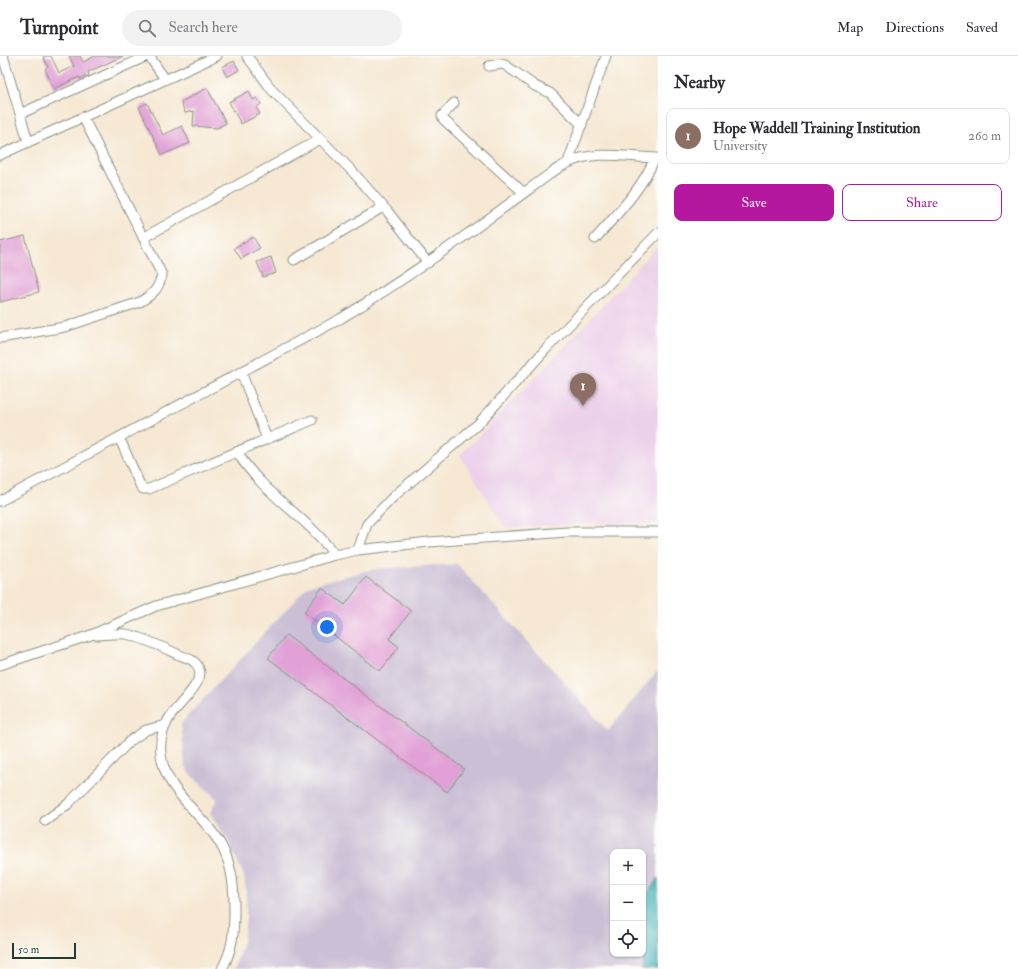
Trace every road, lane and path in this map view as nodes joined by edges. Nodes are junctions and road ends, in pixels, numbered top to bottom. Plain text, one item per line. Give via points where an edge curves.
1 (3, 56) edge
2 (148, 56) edge
3 (217, 56) edge
4 (247, 56) edge
5 (606, 56) edge
6 (489, 66) dead end
7 (165, 79) junction
8 (454, 103) dead end
9 (20, 114) junction
10 (82, 117) junction
11 (582, 125) junction
12 (320, 139) junction
13 (28, 141) junction
14 (0, 155) edge
15 (656, 158) edge
16 (568, 162) junction
17 (524, 193) junction
18 (383, 207) junction
19 (658, 233) edge
20 (143, 238) junction
21 (595, 239) dead end
22 (294, 260) dead end
23 (428, 263) junction
24 (0, 338) edge
25 (241, 372) junction
26 (312, 420) dead end
27 (119, 437) junction
28 (267, 439) junction
29 (237, 452) junction
30 (0, 501) edge
31 (658, 532) edge
32 (358, 550) junction
33 (335, 555) junction
34 (90, 635) junction
35 (0, 665) edge
36 (166, 725) junction
37 (45, 821) dead end
38 (222, 969) edge

1 - 9 street
2 - 7 street
2 - 9 street
3 - 7 street
4 - 12 street via 272,90
5 - 11 street
6 - 11 street via 505,65 550,93
7 - 10 street
8 - 17 street via 442,116 444,120
9 - 13 street
10 - 13 street
10 - 20 street
11 - 16 street
12 - 18 street
12 - 20 street
13 - 14 street
15 - 16 street via 599,155
15 - 21 street via 639,188
16 - 17 street
17 - 23 street
18 - 22 street
18 - 23 street
19 - 32 street via 478,424 393,497 367,524
20 - 24 street via 162,275 159,286 151,296 65,327
23 - 25 street via 340,319
25 - 27 street
25 - 28 street
26 - 28 street
27 - 29 street via 143,489 149,489
27 - 30 street
28 - 29 street
29 - 33 street via 262,484 316,533
31 - 32 street via 567,532
32 - 33 street
33 - 34 street via 156,606
34 - 35 street
34 - 36 street via 125,634 143,639 196,664 200,672 199,677
36 - 37 street via 146,730 130,741 68,804
36 - 38 street via 160,749 165,772 213,834 229,863 234,889 234,925 232,946

